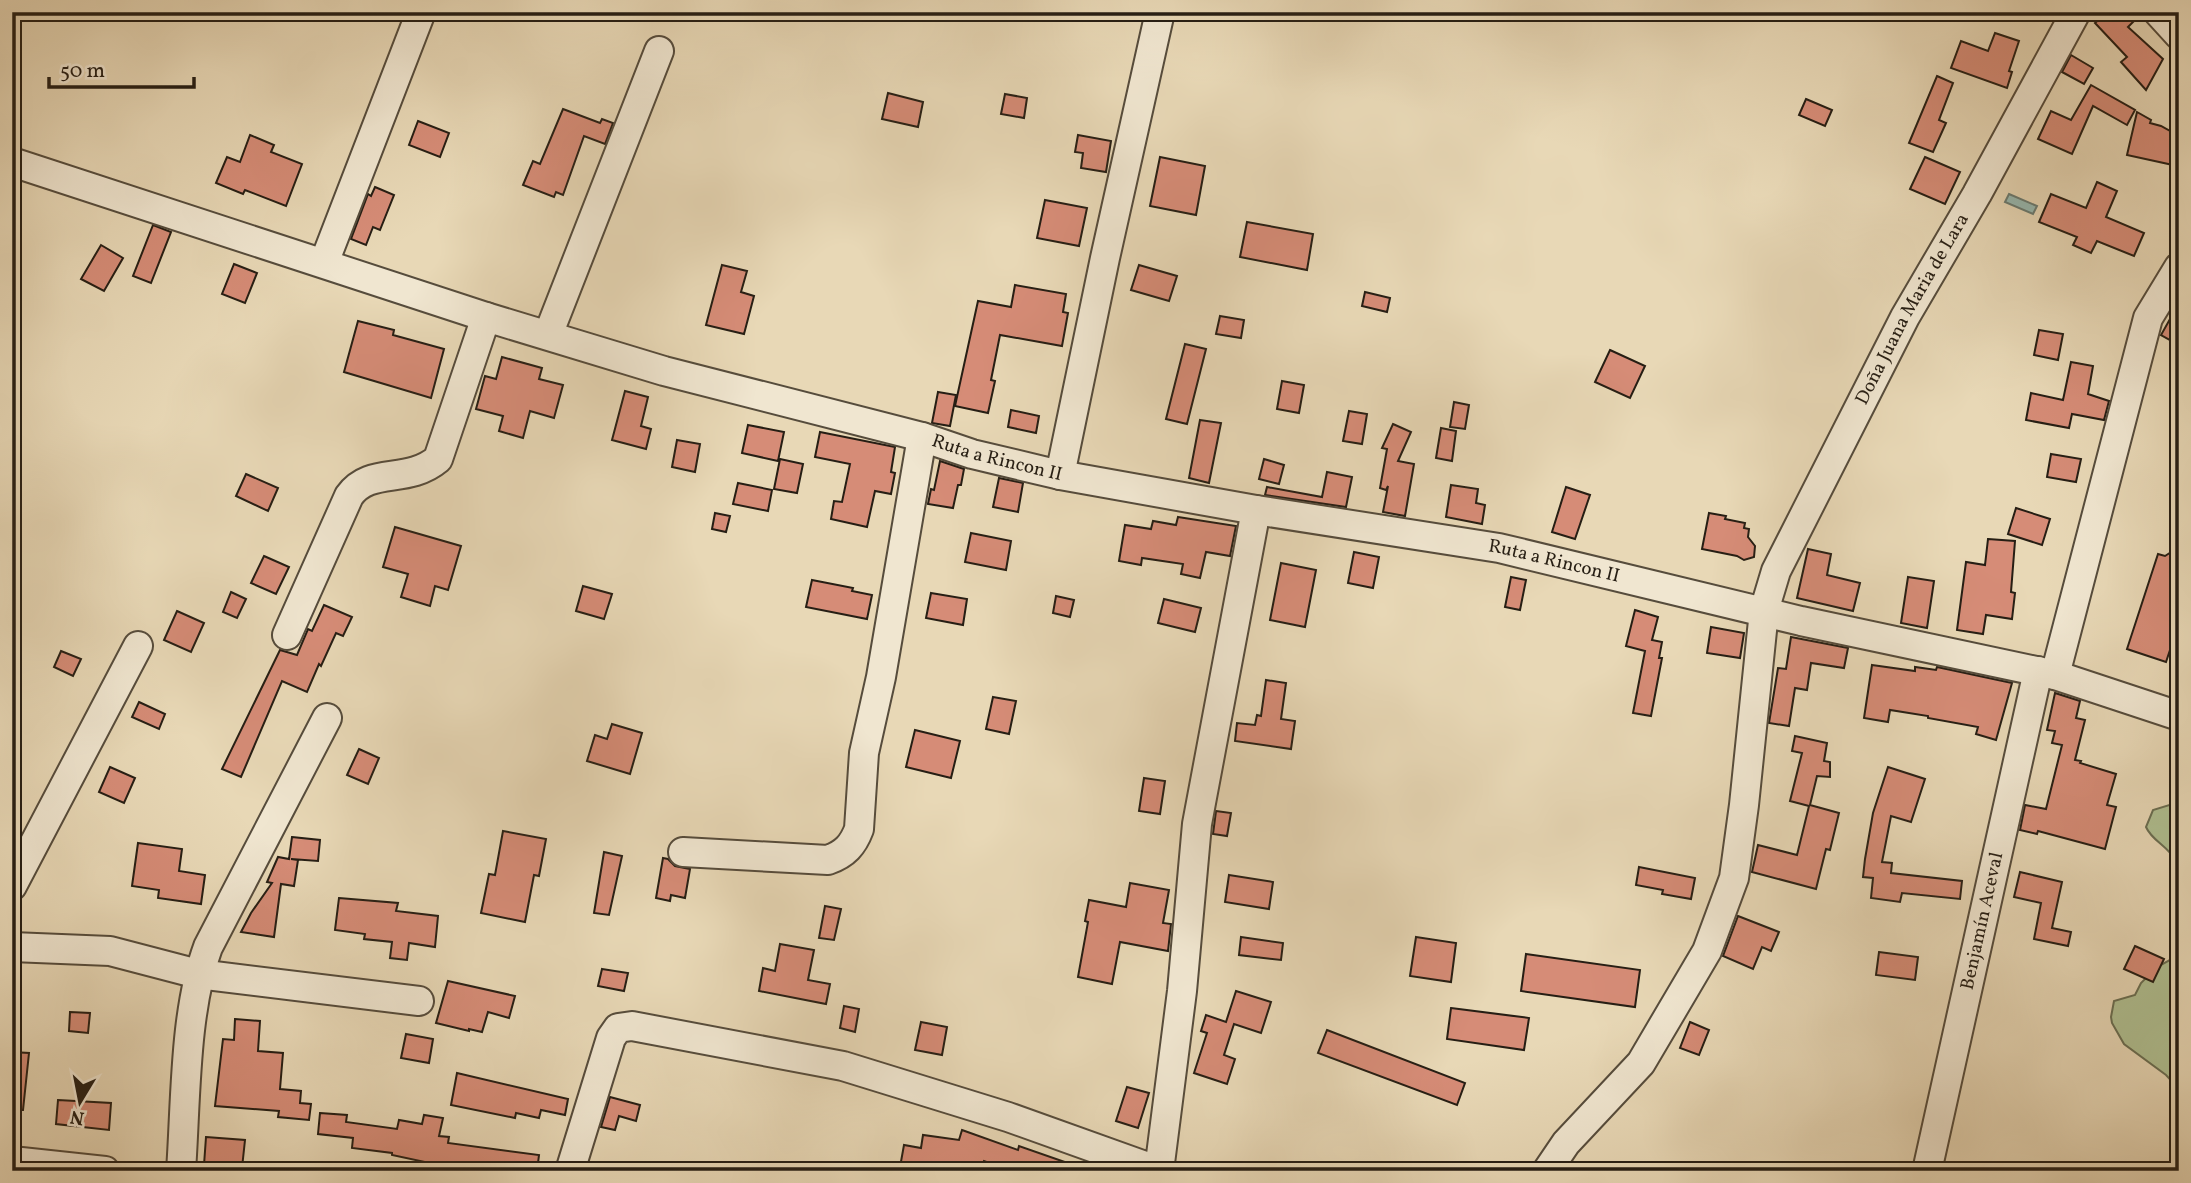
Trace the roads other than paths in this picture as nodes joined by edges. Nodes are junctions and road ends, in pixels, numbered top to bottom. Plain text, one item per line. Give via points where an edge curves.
1 (421, 12) edge
2 (1160, 12) edge
3 (2076, 12) edge
4 (2158, 12) edge
5 (2179, 35) edge
6 (659, 51) dead end
7 (12, 162) edge
8 (324, 263) junction
9 (2179, 267) edge
10 (486, 317) junction
11 (548, 335) junction
12 (922, 437) junction
13 (1060, 475) junction
14 (1256, 510) junction
15 (1764, 611) junction
16 (287, 635) dead end
17 (138, 646) dead end
18 (2047, 673) junction
19 (2179, 716) edge
20 (327, 718) dead end
21 (683, 852) dead end
22 (12, 886) edge
23 (12, 947) edge
24 (198, 974) junction
25 (419, 1001) dead end
26 (12, 1161) edge
27 (105, 1171) edge
28 (181, 1171) edge
29 (570, 1171) edge
30 (1547, 1171) edge
31 (1927, 1171) edge

1 - 8 street
2 - 13 street
3 - 15 street, Doña Juana Maria de Lara via 1978,194 1905,317 1794,533
4 - 5 street
6 - 11 street
7 - 8 street, Ruta a Rincon II
8 - 10 street, Ruta a Rincon II
9 - 18 street, Benjamín Aceval via 2148,318
10 - 11 street, Ruta a Rincon II
10 - 16 street via 438,459 409,475 357,485
11 - 12 street, Ruta a Rincon II via 664,371
12 - 13 street, Ruta a Rincon II
12 - 21 street via 864,753 855,839 844,853 828,859
13 - 14 street, Ruta a Rincon II
14 - 15 street, Ruta a Rincon II via 1499,548
14 - 29 street via 1196,824 1182,991 1159,1171 1008,1117 843,1066 632,1026 618,1028 611,1038
15 - 18 street, Ruta a Rincon II
15 - 30 street, Doña Juana Maria de Lara via 1734,878 1707,951 1641,1063 1566,1143
17 - 22 street
18 - 19 street, Ruta a Rincon II
18 - 31 street, Benjamín Aceval
20 - 24 street
23 - 24 street via 110,951
24 - 25 street
24 - 28 street
26 - 27 street

